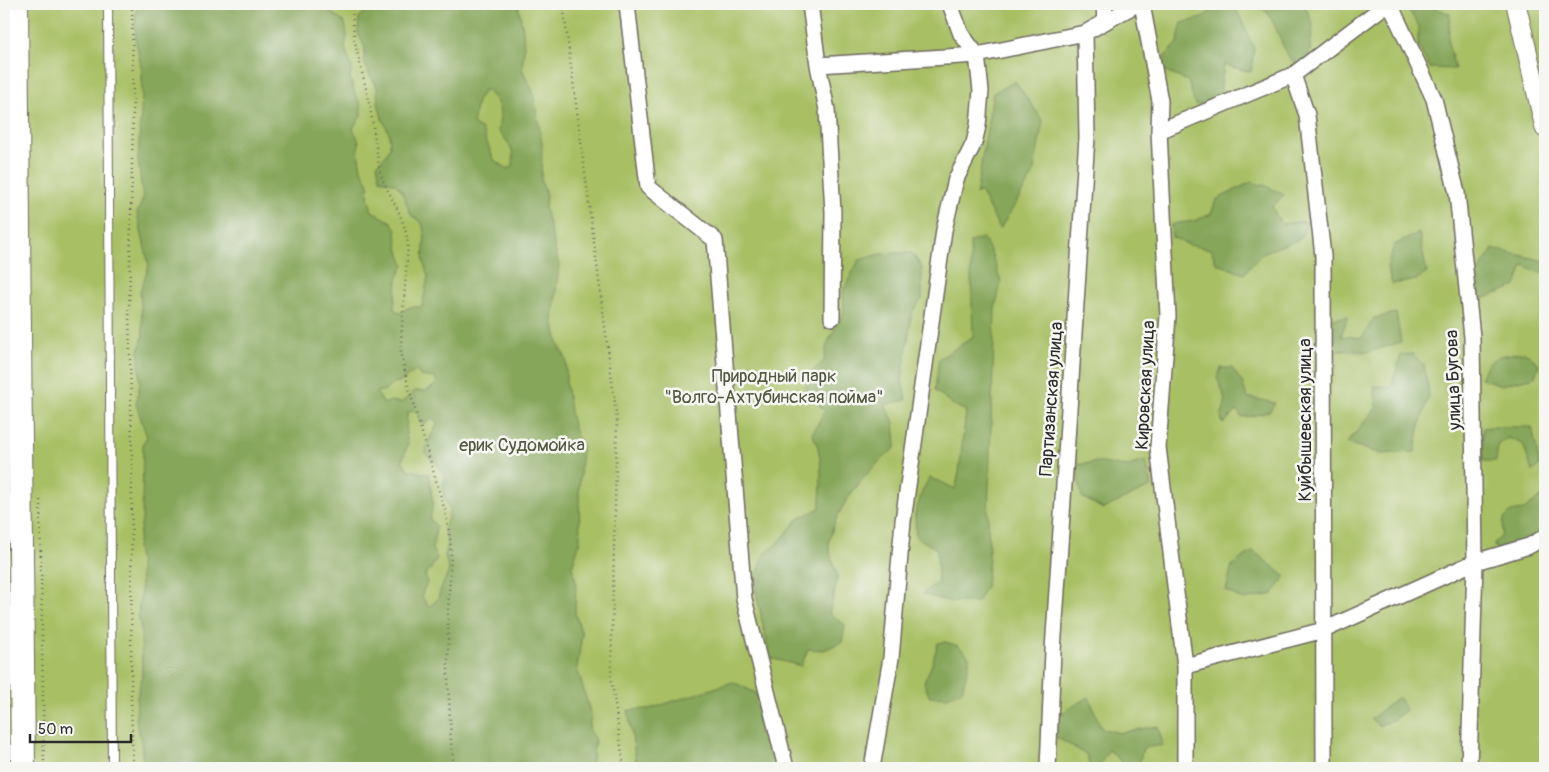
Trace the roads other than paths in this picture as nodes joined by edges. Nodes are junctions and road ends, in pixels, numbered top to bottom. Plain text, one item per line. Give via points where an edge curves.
1 (16, 4) edge
2 (108, 4) edge
3 (627, 4) edge
4 (810, 4) edge
5 (950, 4) edge
6 (1104, 4) edge
7 (1138, 4) edge
8 (1142, 4) edge
9 (1389, 4) edge
10 (1516, 4) edge
11 (1105, 22) junction
12 (1086, 33) junction
13 (977, 55) junction
14 (818, 65) junction
15 (1293, 75) junction
16 (1545, 128) edge
17 (1159, 132) junction
18 (832, 318) dead end
19 (1545, 537) edge
20 (20, 556) junction
21 (1475, 562) junction
22 (4, 582) edge
23 (1324, 630) junction
24 (1185, 666) junction
25 (23, 768) edge
26 (112, 768) edge
27 (786, 768) edge
28 (872, 768) edge
29 (1048, 768) edge
30 (1185, 768) edge
31 (1324, 768) edge
32 (1469, 768) edge

1 - 20 main road
2 - 26 lane
3 - 27 street via 648,187 716,240 744,599
4 - 14 street
5 - 13 street via 961,34
6 - 11 street
7 - 11 street
8 - 17 street, Кировская улица via 1160,101
9 - 15 street
9 - 21 street, улица Бугова via 1434,99 1457,193 1472,337
10 - 16 street
11 - 12 street
12 - 13 street
12 - 29 street, Партизанская улица via 1087,137
13 - 14 street
13 - 28 street via 981,91 978,126 974,143 956,179 944,230 903,521 891,658
14 - 18 street via 827,110 833,202
15 - 17 street
15 - 23 street, Куйбышевская улица via 1307,115 1322,256
17 - 24 street, Кировская улица via 1168,316 1158,447
19 - 21 street via 1529,546
20 - 22 main road via 12,579
20 - 25 main road
21 - 23 street
21 - 32 street, улица Бугова
23 - 24 street
23 - 31 street, Куйбышевская улица
24 - 30 street, Кировская улица

